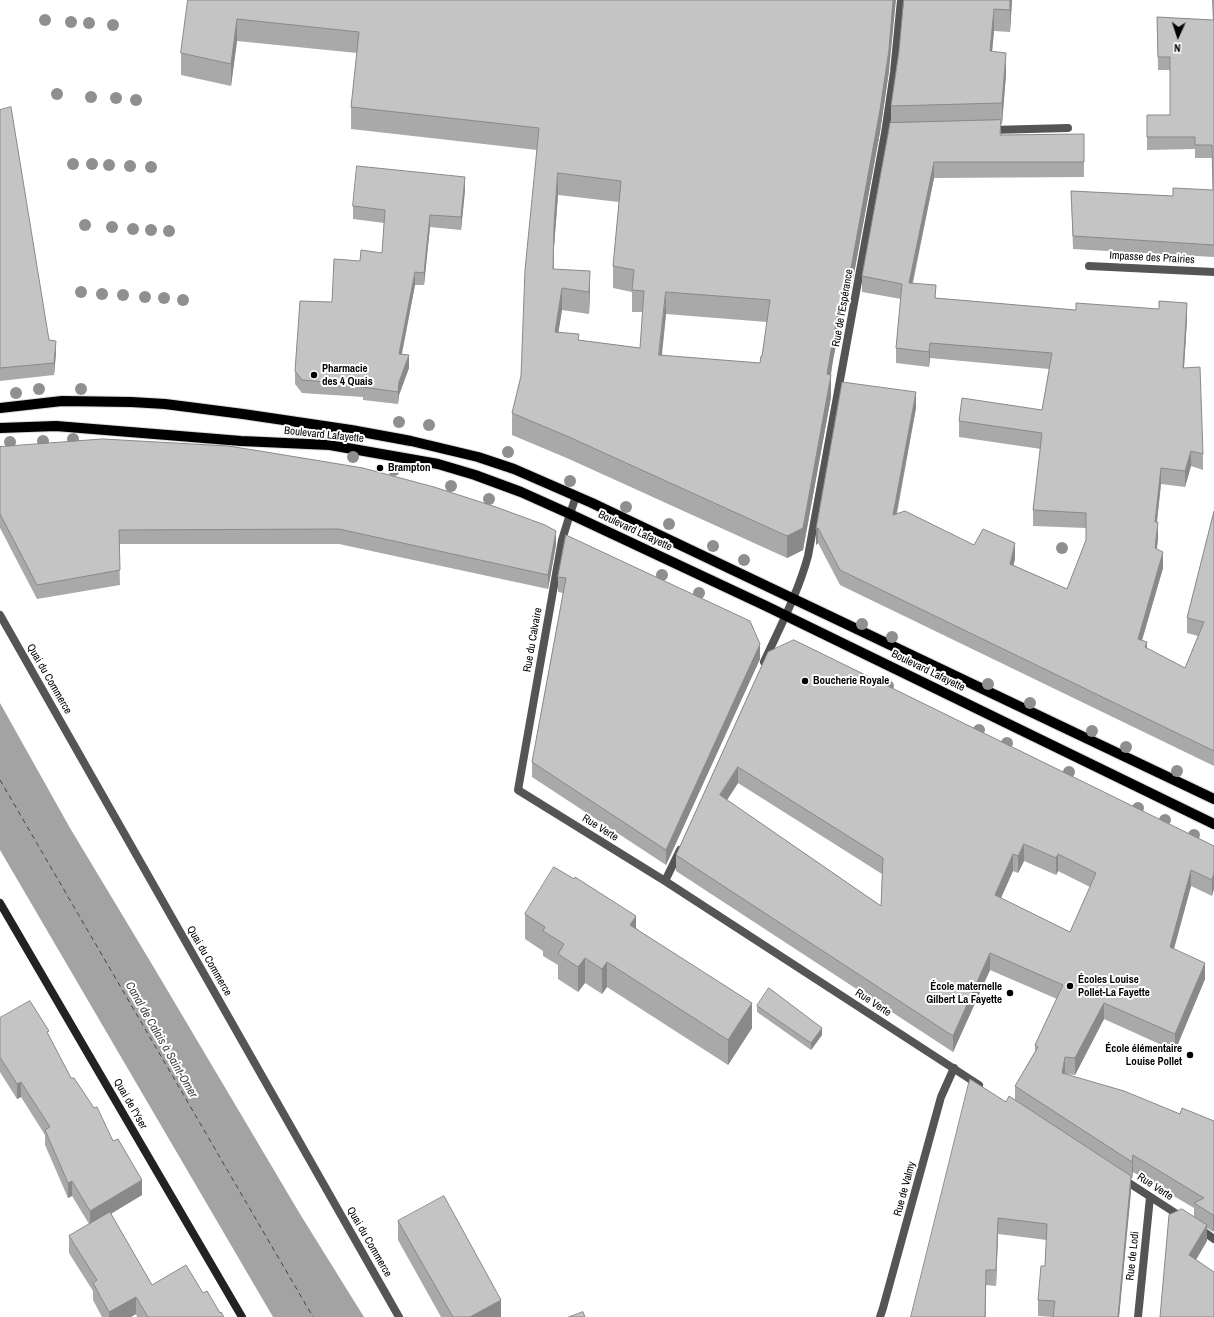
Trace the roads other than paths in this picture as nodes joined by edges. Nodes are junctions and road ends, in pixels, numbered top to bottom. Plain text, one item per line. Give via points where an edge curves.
1 (901, 0) edge
2 (1068, 128) dead end
3 (981, 130) edge
4 (1089, 266) dead end
5 (1214, 272) edge
6 (0, 408) edge
7 (0, 428) edge
8 (576, 496) junction
9 (570, 514) junction
10 (794, 598) junction
11 (0, 615) edge
12 (786, 616) junction
13 (759, 672) edge
14 (518, 790) joint
15 (1214, 799) edge
16 (1214, 824) edge
17 (682, 845) edge
18 (665, 881) junction
19 (0, 903) edge
20 (954, 1068) junction
21 (986, 1090) edge
22 (1117, 1175) edge
23 (1150, 1197) junction
24 (1214, 1239) edge
25 (242, 1317) edge
26 (399, 1317) edge
27 (880, 1317) edge
28 (1138, 1317) edge

1 - 10 street, Rue de l'Espérance via 889,133 819,503 808,556
2 - 3 street
4 - 5 street, Impasse des Prairies
6 - 8 main road, Boulevard Lafayette via 62,401 131,402 261,417 383,436 472,455 514,469
7 - 9 main road, Boulevard Lafayette via 56,426 330,445 432,463 475,474
8 - 9 street, Rue du Calvaire
8 - 10 main road, Boulevard Lafayette
9 - 12 main road, Boulevard Lafayette
9 - 14 street, Rue du Calvaire via 562,540
10 - 12 street, Rue de l'Espérance
10 - 15 main road, Boulevard Lafayette
11 - 26 street, Quai du Commerce
12 - 13 street, Rue de l'Espérance
12 - 16 main road, Boulevard Lafayette
14 - 18 street, Rue Verte
17 - 18 street
18 - 20 street, Rue Verte
19 - 25 street, Quai de l'Yser
20 - 21 street, Rue Verte
20 - 27 street, Rue de Valmy via 943,1093
22 - 23 street, Rue Verte
23 - 24 street, Rue Verte
23 - 28 street, Rue de Lodi

